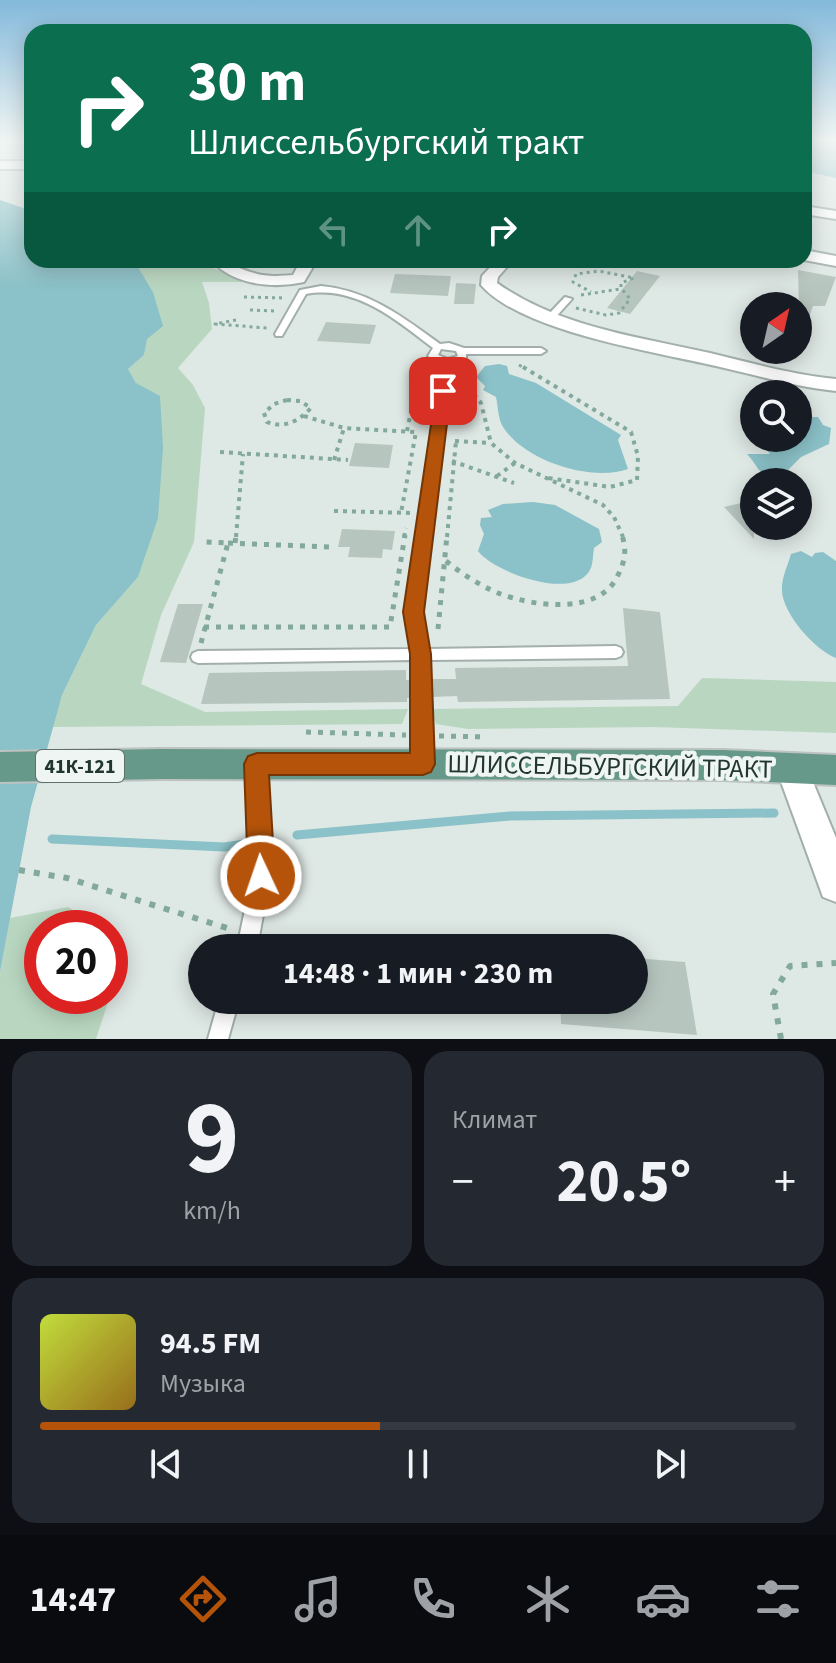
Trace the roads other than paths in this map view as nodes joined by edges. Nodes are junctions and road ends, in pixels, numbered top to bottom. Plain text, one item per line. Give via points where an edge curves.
1 (812, 211) edge
2 (836, 215) edge
3 (812, 256) edge
4 (836, 261) edge
5 (228, 268) edge
6 (304, 268) edge
7 (498, 268) edge
8 (280, 332) road end
9 (438, 347) junction
10 (463, 351) junction
11 (541, 351) dead end
12 (447, 362) junction
13 (836, 385) edge
14 (616, 652) dead end
15 (421, 654) junction
16 (198, 657) road end
17 (257, 764) junction
18 (423, 764) junction
19 (0, 767) edge
20 (792, 768) junction
21 (836, 770) edge
22 (836, 884) edge
23 (250, 934) edge
24 (225, 1014) edge
25 (218, 1039) edge

1 - 2 street
3 - 4 street
5 - 6 street via 284,281 298,279
7 - 13 street via 489,285 512,303 560,307 632,341
8 - 9 lane via 303,292 317,287 357,296
9 - 10 lane
9 - 12 lane via 433,356
10 - 11 lane
10 - 12 lane via 463,358
12 - 15 lane via 414,612
14 - 15 lane
15 - 16 lane
15 - 18 lane
17 - 18 main road, ШЛИССЕЛЬБУРГСКИЙ ТРАКТ / 41К-121
17 - 19 main road, ШЛИССЕЛЬБУРГСКИЙ ТРАКТ / 41К-121
17 - 23 lane via 261,876
18 - 20 main road, ШЛИССЕЛЬБУРГСКИЙ ТРАКТ / 41К-121
20 - 21 main road, ШЛИССЕЛЬБУРГСКИЙ ТРАКТ / 41К-121
20 - 22 street
24 - 25 lane

